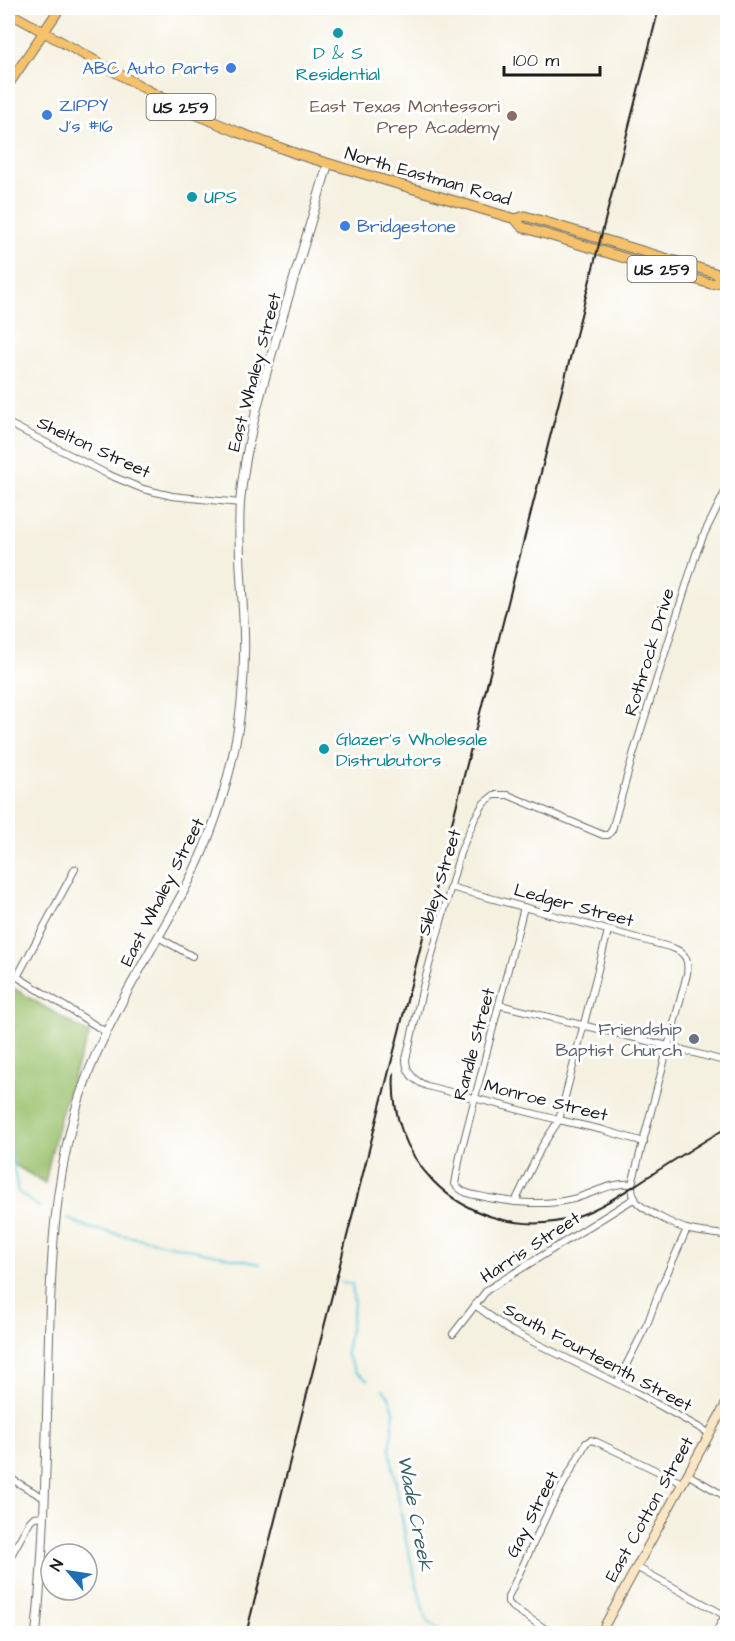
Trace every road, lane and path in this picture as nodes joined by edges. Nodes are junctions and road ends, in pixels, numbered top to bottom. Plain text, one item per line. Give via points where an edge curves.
1 (60, 8) edge
2 (8, 12) edge
3 (44, 32) junction
4 (8, 85) edge
5 (327, 164) junction
6 (515, 219) junction
7 (726, 282) edge
8 (8, 423) edge
9 (728, 486) edge
10 (240, 503) junction
11 (612, 830) joint
12 (75, 869) dead end
13 (450, 887) junction
14 (524, 907) junction
15 (608, 931) junction
16 (158, 937) junction
17 (192, 956) dead end
18 (8, 971) edge
19 (17, 977) junction
20 (500, 1005) junction
21 (584, 1025) junction
22 (106, 1032) junction
23 (668, 1046) junction
24 (728, 1062) edge
25 (409, 1073) joint
26 (476, 1098) junction
27 (559, 1120) junction
28 (644, 1142) junction
29 (632, 1184) junction
30 (634, 1198) junction
31 (515, 1202) junction
32 (687, 1229) junction
33 (728, 1236) edge
34 (475, 1305) junction
35 (453, 1334) dead end
36 (617, 1383) junction
37 (728, 1400) edge
38 (709, 1432) junction
39 (687, 1474) junction
40 (8, 1477) edge
41 (682, 1483) junction
42 (44, 1498) junction
43 (728, 1498) edge
44 (44, 1516) junction
45 (8, 1561) edge
46 (636, 1567) junction
47 (727, 1614) edge
48 (36, 1634) edge
49 (553, 1634) edge
50 (600, 1634) edge
51 (715, 1634) edge

1 - 3 main road
2 - 3 main road, North Eastman Road / US 259
3 - 4 main road
3 - 5 main road, North Eastman Road / US 259 via 204,118
5 - 6 main road, North Eastman Road / US 259
5 - 10 street, East Whaley Street via 257,404
6 - 7 main road, North Eastman Road / US 259 via 525,216 597,237 715,273
6 - 7 main road, North Eastman Road / US 259 via 522,228 711,284
8 - 10 street, Shelton Street via 143,489
9 - 11 street, Rothrock Drive via 696,554
10 - 16 street, East Whaley Street via 244,646 238,731 213,826
11 - 13 street, Sibley Street via 603,835 514,797 492,796 475,818
12 - 19 street
13 - 14 street, Ledger Street
13 - 25 street, Sibley Street via 406,1054
14 - 15 street, Ledger Street
14 - 20 street, Randle Street
15 - 21 street
15 - 23 street, Ledger Street via 673,948 686,957 687,975
16 - 17 street
16 - 22 street, East Whaley Street
18 - 19 street
19 - 22 street
20 - 21 street
20 - 26 street, Randle Street
21 - 23 street
21 - 27 street
22 - 42 street, East Whaley Street via 74,1113 57,1198 51,1264
23 - 24 street
23 - 28 street
25 - 26 street, Monroe Street via 423,1084
26 - 27 street, Monroe Street
26 - 31 street, Randle Street via 455,1184 468,1194
27 - 28 street, Monroe Street
27 - 31 street
28 - 29 street
29 - 30 street
29 - 31 street via 615,1185 571,1200
30 - 32 street via 646,1209
30 - 34 street, Harris Street via 487,1290
32 - 33 street
32 - 36 street via 648,1323
34 - 35 street, Harris Street
34 - 36 street, South Fourteenth Street via 508,1330
36 - 38 street, South Fourteenth Street
37 - 38 main road, East Cotton Street
38 - 39 main road, East Cotton Street
39 - 41 main road, East Cotton Street
39 - 43 street
40 - 42 street
41 - 46 main road, East Cotton Street
41 - 49 street, Gay Street via 597,1442 589,1441 584,1446 508,1595 513,1608
42 - 44 street, East Whaley Street
44 - 45 street via 30,1521
44 - 48 street, East Whaley Street
46 - 47 street
46 - 50 main road, East Cotton Street
47 - 51 street

